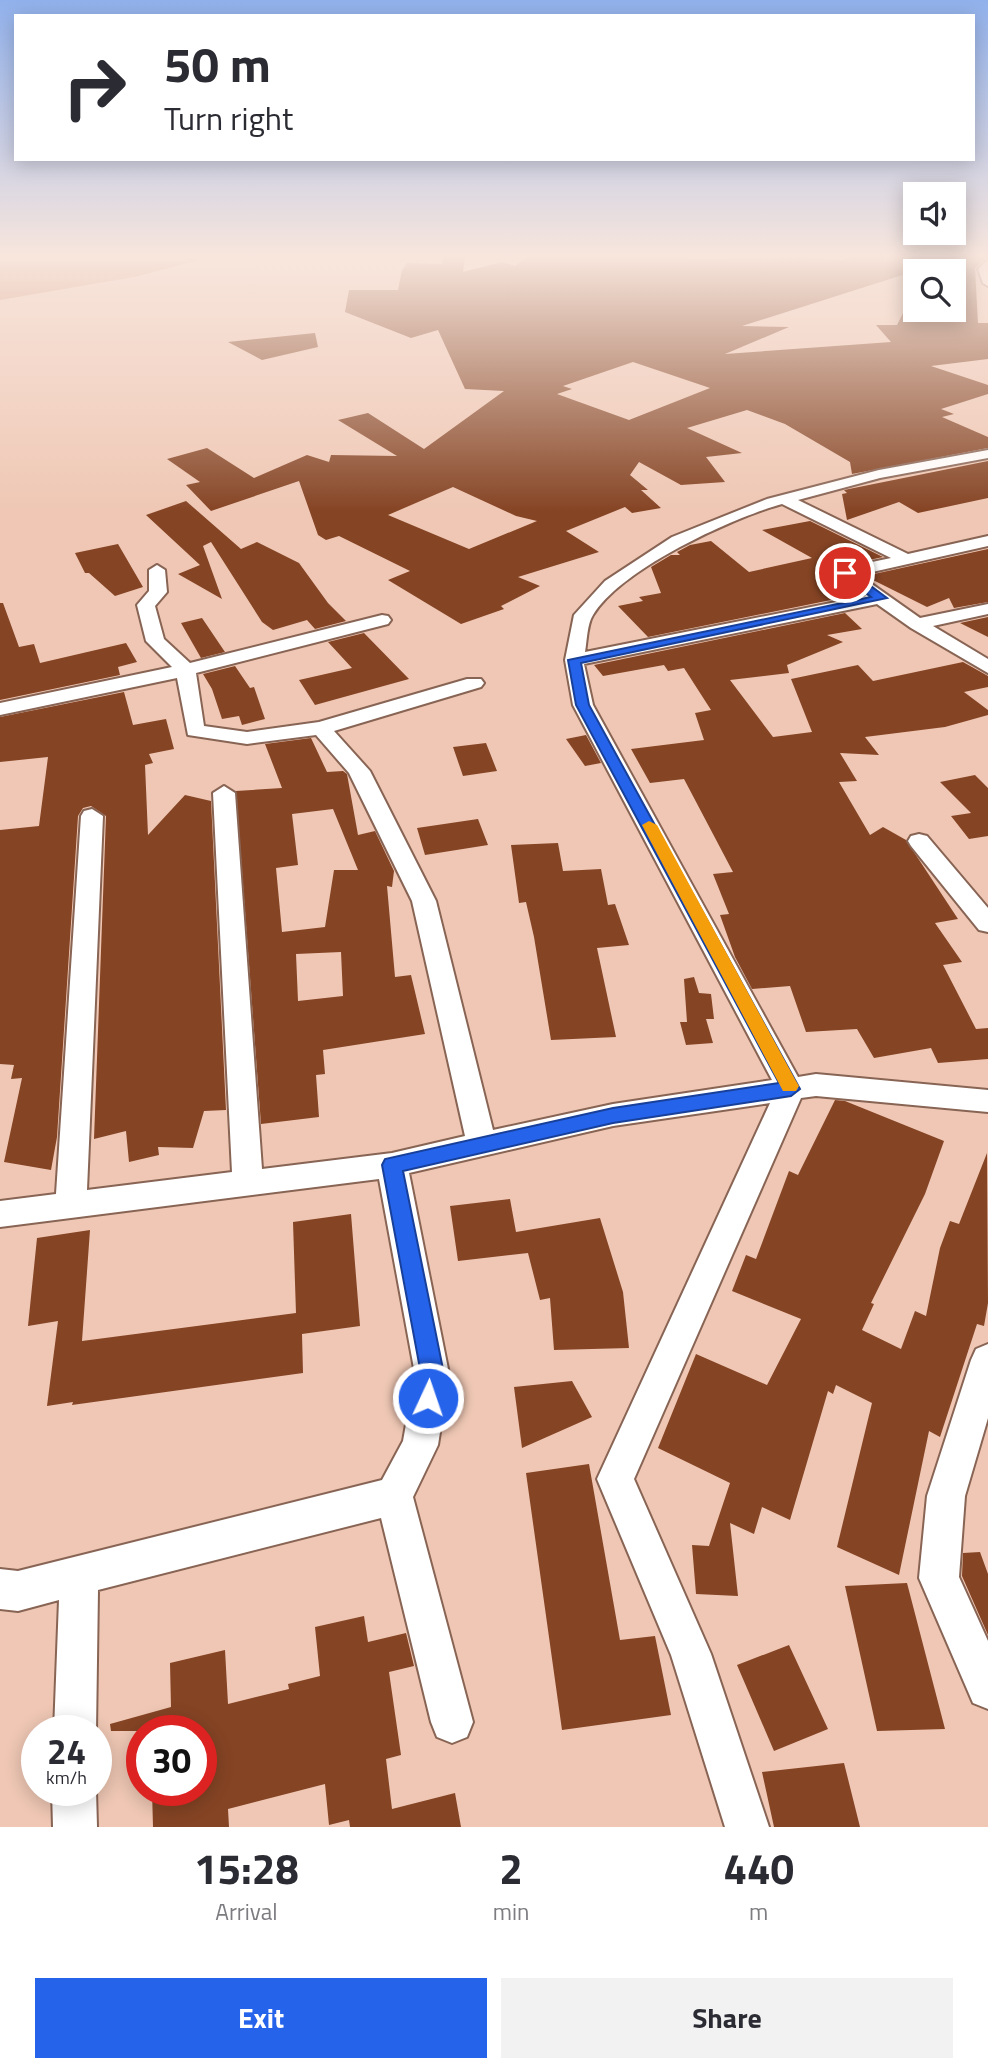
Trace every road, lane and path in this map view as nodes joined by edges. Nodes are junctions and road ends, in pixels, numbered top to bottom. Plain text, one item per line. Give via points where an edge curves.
1 (988, 454) edge
2 (784, 499) junction
3 (988, 541) edge
4 (904, 558) junction
5 (157, 570) dead end
6 (881, 598) junction
7 (988, 609) edge
8 (382, 620) dead end
9 (917, 624) junction
10 (574, 660) junction
11 (988, 667) edge
12 (186, 670) junction
13 (474, 683) dead end
14 (0, 709) edge
15 (321, 728) junction
16 (224, 793) dead end
17 (92, 816) dead end
18 (919, 841) dead end
19 (988, 923) edge
20 (791, 1089) junction
21 (988, 1101) edge
22 (482, 1146) junction
23 (392, 1165) junction
24 (248, 1185) junction
25 (71, 1206) junction
26 (0, 1214) edge
27 (988, 1360) edge
28 (394, 1496) junction
29 (79, 1576) junction
30 (0, 1589) edge
31 (988, 1688) edge
32 (75, 1715) edge
33 (452, 1722) dead end
34 (74, 1806) edge
35 (75, 1827) edge
36 (747, 1827) edge

1 - 2 street via 879,474
2 - 4 street
2 - 10 street via 678,540 611,584 583,615
3 - 4 street
4 - 6 street via 845,573
5 - 12 street via 158,592 146,605 155,641
6 - 9 street
6 - 10 street
7 - 9 street
8 - 12 street
9 - 11 street
10 - 20 street via 583,705
12 - 14 street
12 - 15 street via 195,731 247,738
13 - 15 street
15 - 22 street via 359,771 424,901
16 - 24 street
17 - 25 street
18 - 19 street
20 - 21 street via 816,1085
20 - 22 street via 613,1115
20 - 36 street via 615,1479 691,1654
22 - 23 street
23 - 24 street
23 - 28 street via 432,1374 420,1445
24 - 25 street
25 - 26 street
27 - 31 street via 946,1496 939,1578
28 - 29 street
28 - 33 street
29 - 30 street via 18,1591
29 - 32 street
34 - 35 street

